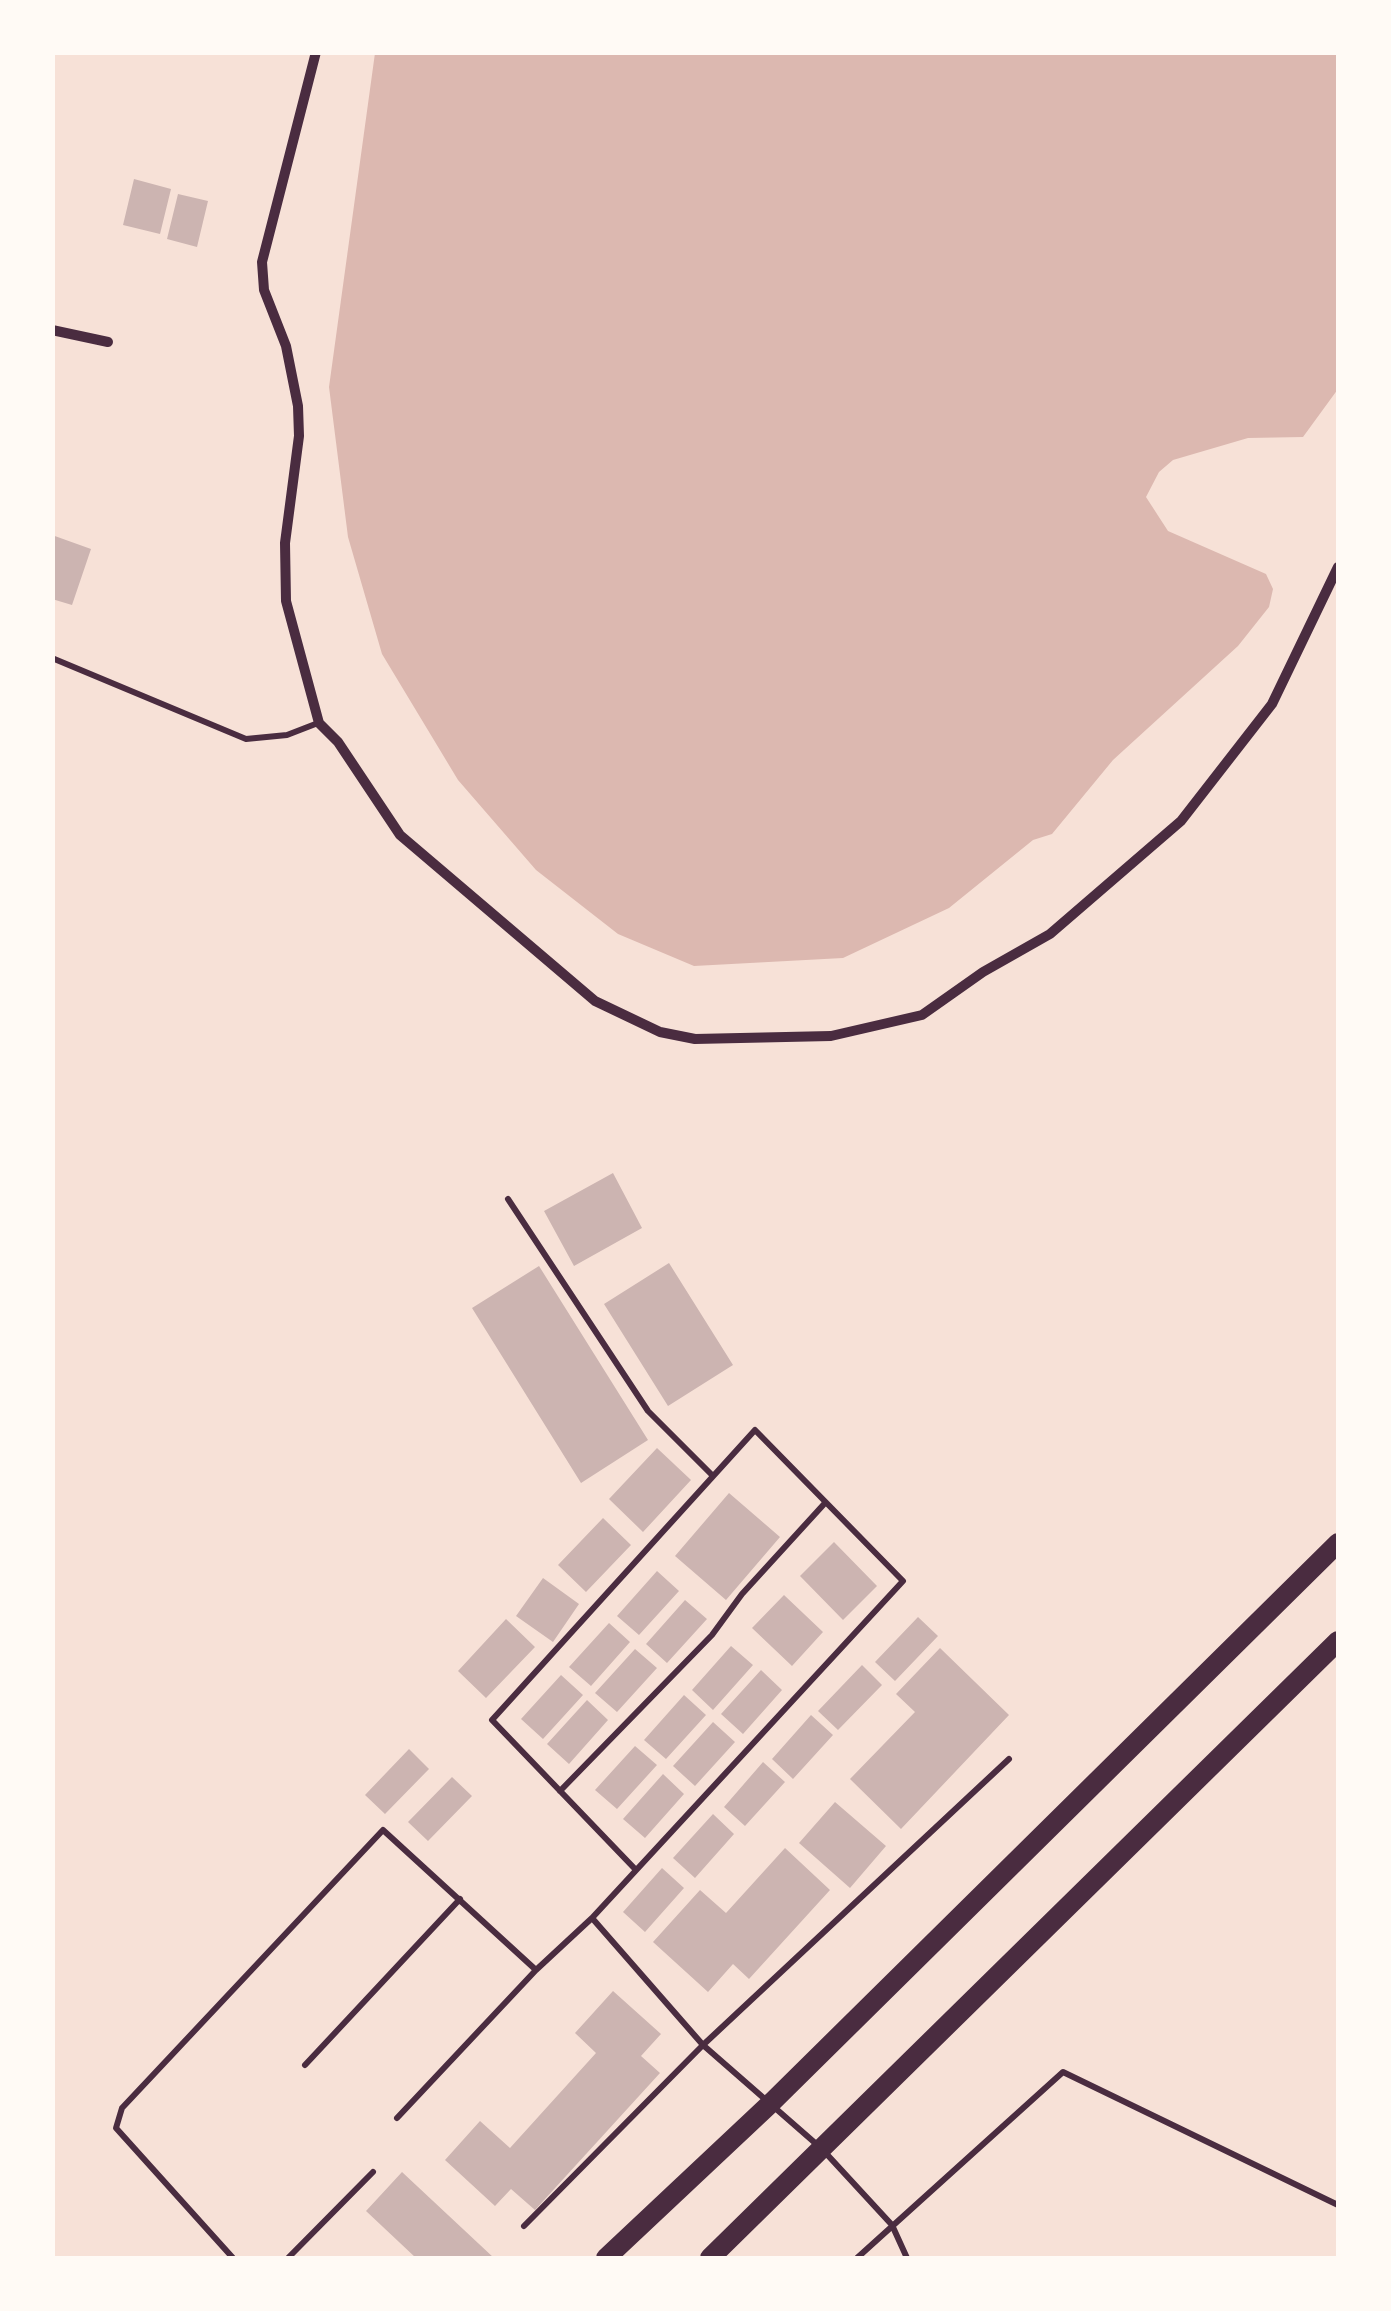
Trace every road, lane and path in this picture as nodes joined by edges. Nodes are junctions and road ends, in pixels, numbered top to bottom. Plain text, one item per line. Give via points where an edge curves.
1 (316, 52) edge
2 (52, 330) edge
3 (108, 342) dead end
4 (1338, 568) edge
5 (52, 658) edge
6 (319, 722) junction
7 (508, 1200) dead end
8 (713, 1476) junction
9 (825, 1503) junction
10 (1338, 1543) edge
11 (1338, 1641) edge
12 (1009, 1758) dead end
13 (560, 1790) junction
14 (636, 1870) junction
15 (460, 1899) junction
16 (592, 1918) junction
17 (536, 1970) junction
18 (704, 2045) junction
19 (305, 2065) dead end
20 (772, 2102) junction
21 (397, 2118) dead end
22 (822, 2149) junction
23 (374, 2172) dead end
24 (1338, 2205) edge
25 (524, 2226) dead end
26 (892, 2226) junction
27 (233, 2258) edge
28 (288, 2258) edge
29 (606, 2258) edge
30 (710, 2258) edge
31 (857, 2258) edge
32 (906, 2258) edge

1 - 6 street via 262,262 298,406 286,601
2 - 3 street
4 - 6 street via 1272,704 1181,821 1050,934 922,1015 860,1032 696,1039 660,1032 595,1001 400,835
5 - 6 lane via 246,739 287,735
7 - 8 lane via 648,1412
8 - 9 lane via 755,1430
8 - 13 lane via 492,1720
9 - 13 lane via 712,1635
9 - 14 lane via 903,1581
10 - 20 highway
11 - 22 highway
12 - 18 lane
13 - 14 lane
14 - 16 lane
15 - 17 lane
15 - 19 lane
15 - 27 lane via 384,1830 122,2108 116,2128
16 - 17 lane
16 - 18 lane
17 - 21 lane
18 - 20 lane
18 - 25 lane
20 - 22 lane
20 - 29 highway
22 - 26 lane
22 - 30 highway
23 - 28 lane
24 - 26 lane via 1062,2072
26 - 31 lane
26 - 32 lane

